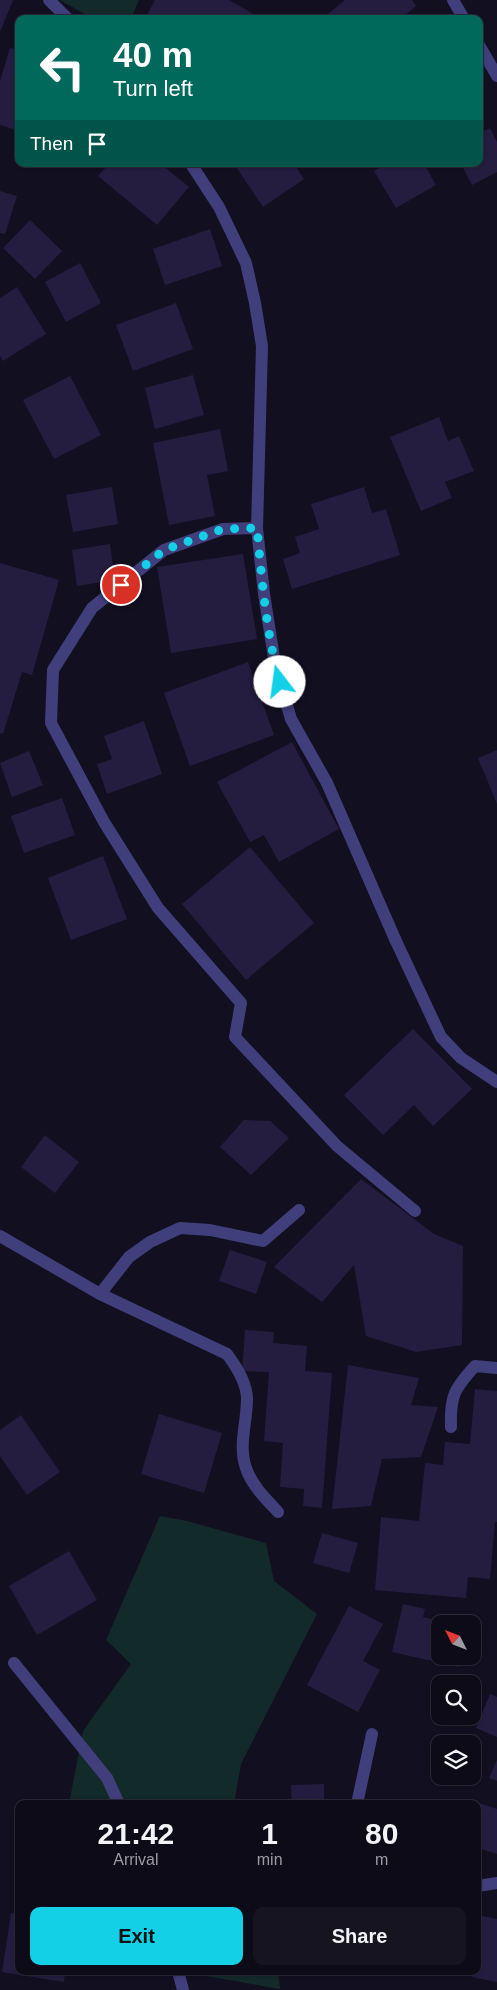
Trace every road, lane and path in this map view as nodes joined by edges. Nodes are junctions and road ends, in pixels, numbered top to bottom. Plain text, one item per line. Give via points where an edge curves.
1 (49, 0) edge
2 (453, 0) edge
3 (64, 15) edge
4 (462, 15) edge
5 (483, 51) edge
6 (497, 76) edge
7 (193, 167) edge
8 (257, 528) junction
9 (497, 1082) edge
10 (299, 1210) dead end
11 (415, 1211) dead end
12 (0, 1236) edge
13 (100, 1294) junction
14 (497, 1368) edge
15 (451, 1427) dead end
16 (278, 1512) dead end
17 (14, 1663) dead end
18 (372, 1734) dead end
19 (117, 1800) edge
20 (359, 1800) edge
21 (497, 1883) edge
22 (481, 1886) edge
23 (179, 1975) edge
24 (183, 1990) edge

1 - 3 street
2 - 4 street
5 - 6 street
7 - 8 street via 219,207 246,263 255,303 262,346
8 - 9 street via 275,664 291,719 327,783 441,1037 461,1058
8 - 11 street via 223,529 164,550 92,608 53,670 51,723 104,822 158,908 241,1003 235,1038 337,1146
10 - 13 street via 263,1241 210,1230 180,1228 150,1242 129,1257
12 - 13 street
13 - 16 street via 227,1354 238,1370 247,1398 242,1444 246,1468 258,1490
14 - 15 street via 475,1366 460,1383 450,1403
17 - 19 street via 106,1778
18 - 20 street
21 - 22 street
23 - 24 street

